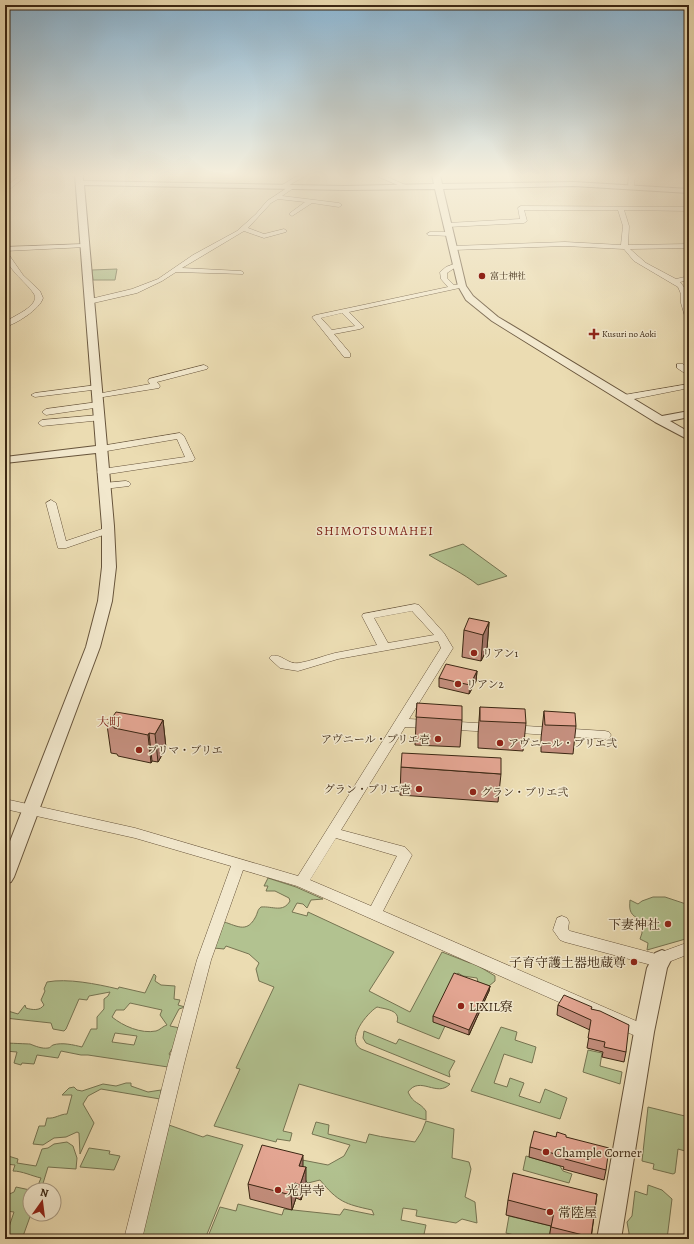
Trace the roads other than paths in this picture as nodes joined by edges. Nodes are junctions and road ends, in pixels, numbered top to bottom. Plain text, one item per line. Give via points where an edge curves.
1 (83, 233) edge
2 (235, 233) edge
3 (256, 233) edge
4 (276, 233) edge
5 (434, 233) edge
6 (450, 233) edge
7 (626, 233) edge
8 (430, 234) dead end
9 (84, 246) junction
10 (689, 246) edge
11 (625, 247) junction
12 (453, 248) junction
13 (5, 249) edge
14 (5, 253) edge
15 (456, 264) junction
16 (177, 270) junction
17 (241, 273) dead end
18 (689, 278) edge
19 (675, 281) junction
20 (457, 287) junction
21 (89, 302) junction
22 (345, 312) junction
23 (689, 318) edge
24 (5, 325) edge
25 (330, 332) junction
26 (347, 356) dead end
27 (680, 366) dead end
28 (204, 367) dead end
29 (689, 374) edge
30 (689, 386) edge
31 (35, 394) dead end
32 (624, 398) junction
33 (98, 402) junction
34 (46, 412) dead end
35 (689, 414) edge
36 (659, 420) junction
37 (42, 423) dead end
38 (689, 437) edge
39 (101, 448) junction
40 (5, 460) edge
41 (102, 472) junction
42 (126, 484) dead end
43 (104, 486) junction
44 (51, 503) dead end
45 (108, 530) junction
46 (440, 636) junction
47 (384, 647) junction
48 (275, 658) dead end
49 (402, 723) junction
50 (605, 735) dead end
51 (5, 804) edge
52 (30, 809) junction
53 (331, 832) junction
54 (239, 863) junction
55 (5, 876) edge
56 (300, 882) junction
57 (374, 913) junction
58 (562, 922) dead end
59 (689, 948) edge
60 (661, 960) junction
61 (644, 1032) junction
62 (133, 1239) edge
63 (609, 1239) edge

1 - 9 street
2 - 16 street via 195,256
3 - 4 street via 264,236
5 - 8 street
6 - 12 street
7 - 11 street via 623,240
9 - 13 street
9 - 21 street
10 - 11 street
11 - 12 street via 565,244
11 - 19 street via 636,260
12 - 15 street
14 - 24 street via 39,298 31,309
15 - 20 street
15 - 20 street via 443,272 444,280
16 - 17 street
16 - 21 street via 141,289
18 - 19 street
19 - 23 street via 683,289
20 - 22 street
20 - 32 street via 495,319
21 - 33 street
22 - 25 street via 316,317
22 - 25 street via 360,327
25 - 26 street
27 - 29 street
28 - 33 street via 152,382 156,386
30 - 32 street
31 - 33 street
32 - 36 street
33 - 34 street
33 - 37 street
33 - 39 street
35 - 36 street
36 - 38 street
39 - 40 street
39 - 41 street
39 - 41 street via 180,436 190,459
41 - 43 street
42 - 43 street
43 - 45 street
44 - 45 street via 62,546
45 - 52 street via 109,567 104,608 93,647
46 - 47 street
46 - 47 street via 415,607 367,616
46 - 49 street via 447,648
47 - 48 street via 337,656 298,668 284,665
49 - 50 street
49 - 53 street
51 - 52 street
52 - 54 street via 135,833
52 - 55 street
53 - 56 street
53 - 57 street via 400,851 405,855
54 - 56 street
54 - 62 street via 207,952 159,1126
56 - 57 street
57 - 61 street
58 - 60 street via 560,930 565,936
59 - 60 street
60 - 61 street
61 - 63 street

